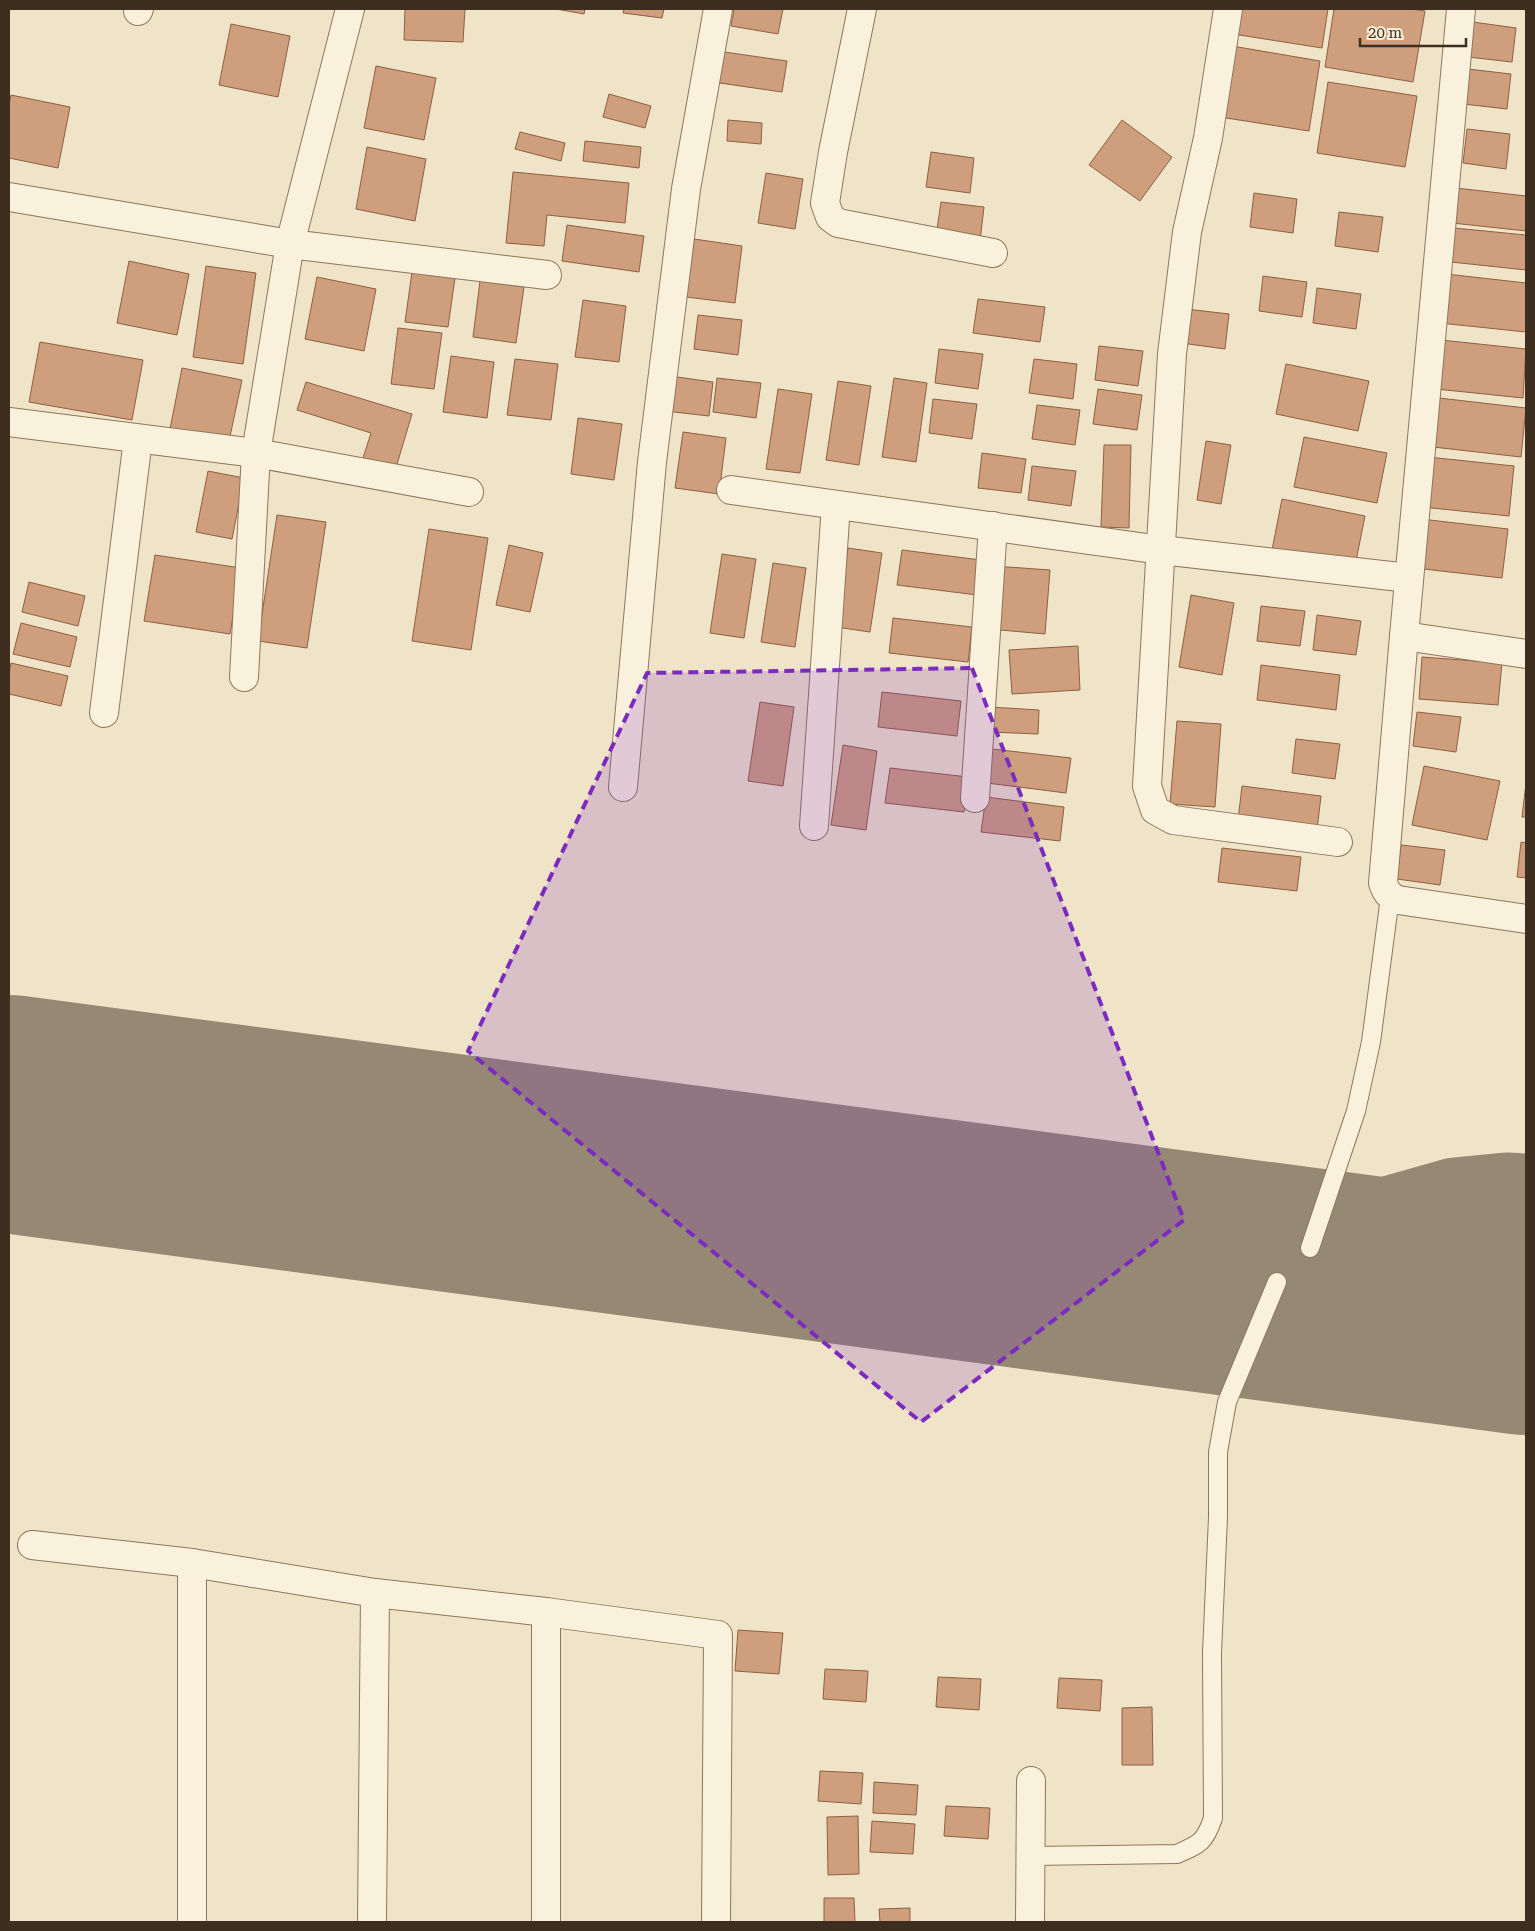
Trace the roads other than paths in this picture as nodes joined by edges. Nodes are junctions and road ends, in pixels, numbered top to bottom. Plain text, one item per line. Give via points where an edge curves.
1 (350, 9) edge
2 (718, 9) edge
3 (862, 9) edge
4 (1228, 9) edge
5 (1461, 9) edge
6 (9, 197) edge
7 (290, 244) junction
8 (993, 253) dead end
9 (547, 275) dead end
10 (9, 422) edge
11 (138, 438) junction
12 (256, 453) junction
13 (731, 490) dead end
14 (468, 492) dead end
15 (836, 504) junction
16 (993, 526) junction
17 (1161, 550) junction
18 (1409, 578) junction
19 (1404, 636) junction
20 (1526, 654) edge
21 (244, 677) dead end
22 (104, 713) dead end
23 (622, 787) dead end
24 (975, 798) dead end
25 (814, 826) dead end
26 (1338, 842) dead end
27 (1390, 897) junction
28 (1526, 919) edge
29 (1310, 1248) dead end
30 (1277, 1282) dead end
31 (32, 1545) dead end
32 (192, 1563) junction
33 (375, 1593) junction
34 (546, 1612) junction
35 (1032, 1781) dead end
36 (1031, 1856) junction
37 (192, 1922) edge
38 (372, 1922) edge
39 (546, 1922) edge
40 (716, 1922) edge
41 (1030, 1922) edge

1 - 7 street
2 - 23 street via 686,189 654,452
3 - 8 street via 825,203 830,217 838,223
4 - 17 street via 1208,138 1187,232 1174,335
5 - 18 street
6 - 7 street
7 - 9 street
7 - 12 street
10 - 11 street
11 - 12 street
11 - 22 street
12 - 14 street
12 - 21 street
13 - 15 street
15 - 16 street
15 - 25 street
16 - 17 street
16 - 24 street
17 - 18 street
17 - 26 street via 1147,786 1155,810 1173,820
18 - 19 street
19 - 20 street
19 - 27 street via 1383,883
27 - 28 street via 1428,906
27 - 29 lane via 1371,1042 1356,1111
30 - 36 lane via 1227,1402 1218,1452 1212,1653 1213,1818 1208,1830 1199,1844 1177,1854
31 - 32 street
32 - 33 street
32 - 37 street
33 - 34 street
33 - 38 street
34 - 39 street
34 - 40 street via 718,1636
35 - 36 street
36 - 41 street

